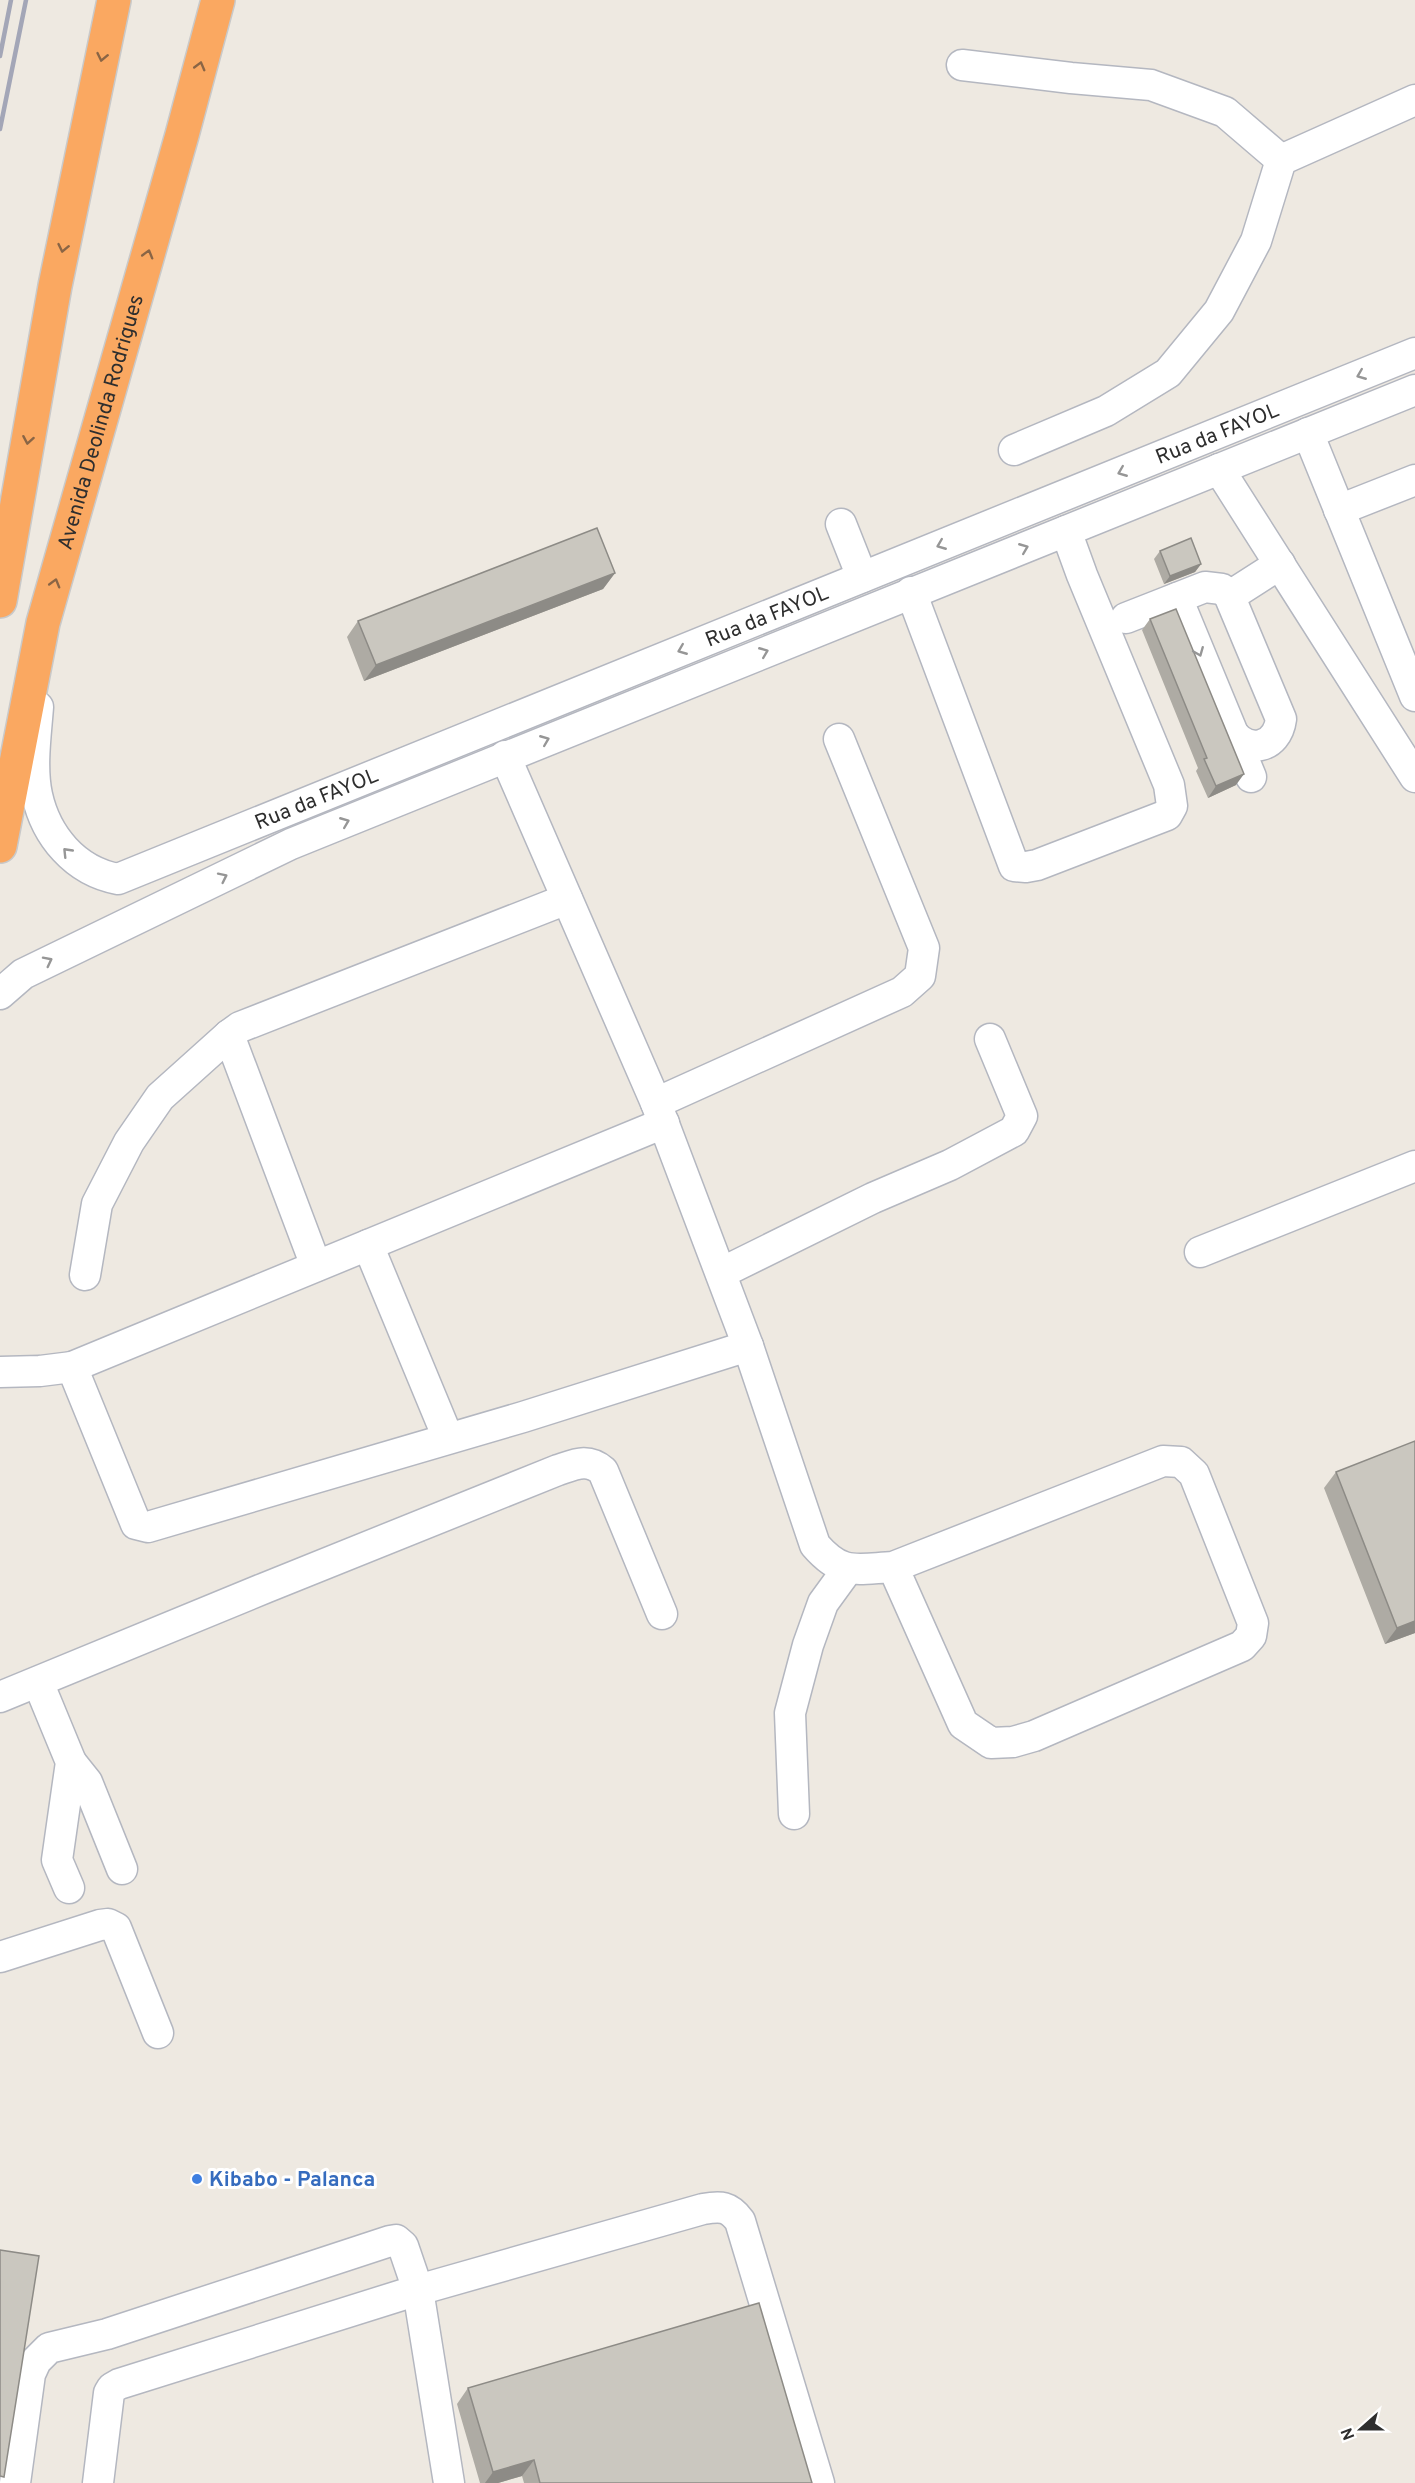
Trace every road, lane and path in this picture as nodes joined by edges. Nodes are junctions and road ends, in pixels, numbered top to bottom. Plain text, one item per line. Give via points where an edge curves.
1 (114, 0) edge
2 (218, 0) edge
3 (962, 65) dead end
4 (1415, 100) edge
5 (1281, 160) junction
6 (1415, 353) edge
7 (1415, 390) edge
8 (1308, 433) junction
9 (1014, 450) dead end
10 (1219, 469) junction
11 (1415, 480) edge
12 (1340, 510) junction
13 (841, 524) dead end
14 (1066, 531) junction
15 (1280, 564) junction
16 (862, 578) junction
17 (911, 592) junction
18 (1230, 596) junction
19 (1177, 598) junction
20 (0, 601) edge
21 (1126, 618) dead end
22 (43, 623) junction
23 (1415, 696) edge
24 (1230, 729) junction
25 (839, 739) dead end
26 (505, 756) junction
27 (1251, 777) dead end
28 (1415, 777) edge
29 (0, 846) edge
30 (567, 899) junction
31 (0, 994) edge
32 (229, 1035) junction
33 (990, 1039) dead end
34 (660, 1113) junction
35 (1415, 1166) edge
36 (368, 1245) junction
37 (1200, 1252) dead end
38 (316, 1266) junction
39 (721, 1273) junction
40 (85, 1275) dead end
41 (748, 1346) junction
42 (72, 1367) junction
43 (0, 1372) edge
44 (448, 1438) junction
45 (893, 1567) junction
46 (847, 1570) junction
47 (662, 1614) dead end
48 (38, 1682) junction
49 (0, 1697) edge
50 (71, 1762) junction
51 (794, 1814) dead end
52 (122, 1869) dead end
53 (69, 1888) dead end
54 (0, 1957) edge
55 (158, 2033) dead end
56 (418, 2290) junction
57 (15, 2483) edge
58 (98, 2483) edge
59 (449, 2483) edge
60 (819, 2483) edge

1 -> 20 highway via 55,286
22 -> 2 highway, Avenida Deolinda Rodrigues
3 - 5 street via 1151,85 1225,112
4 - 5 street
5 - 9 street via 1256,241 1219,311 1168,373 1106,411
6 -> 16 street, Rua da FAYOL
7 - 8 street, Rua da FAYOL
8 - 10 street, Rua da FAYOL
8 - 12 street
10 - 14 street, Rua da FAYOL
10 - 15 street
11 - 12 street
12 - 23 street
13 - 16 street
17 -> 14 street, Rua da FAYOL
14 - 17 street via 1169,785 1173,806 1167,815 1037,865 1014,866
15 - 18 street
15 - 28 street
16 -> 22 street, Rua da FAYOL via 118,879 102,876 77,862 57,842 36,793
26 -> 17 street, Rua da FAYOL
18 - 19 street via 1222,589 1205,587
18 - 24 street via 1281,718 1277,734 1257,746 1242,742
19 - 21 street
19 -> 24 street
22 - 29 highway, Avenida Deolinda Rodrigues
24 - 27 street
25 - 34 street via 924,948 920,976 902,993
26 - 30 street
31 -> 26 street, Rua da FAYOL via 23,974 291,844
30 - 32 street via 240,1027
30 - 34 street
32 - 38 street
32 - 40 street via 160,1096 129,1142 98,1204
33 - 39 street via 1022,1116 1014,1131
34 - 36 street
34 - 39 street
35 - 37 street
36 - 38 street
36 - 44 street
38 - 42 street
39 - 41 street
41 - 44 street
41 - 46 street via 815,1545
42 - 43 street
42 - 44 street via 136,1524 142,1526 155,1526
45 - 45 street via 963,1724 991,1743 1034,1736 1242,1646 1251,1636 1253,1623 1194,1474 1181,1462 1163,1461
45 - 46 street
46 - 51 street via 823,1603 790,1713
47 - 48 street via 603,1471 584,1462
48 - 49 street
48 - 50 street
50 - 52 street via 87,1782
50 - 53 street via 57,1860
54 - 55 street via 108,1924 116,1928
56 - 57 street via 403,2246 396,2240 107,2334 49,2349 36,2361 30,2374
56 - 58 street via 112,2388
56 - 59 street
56 - 60 street via 703,2209 728,2208 740,2221

